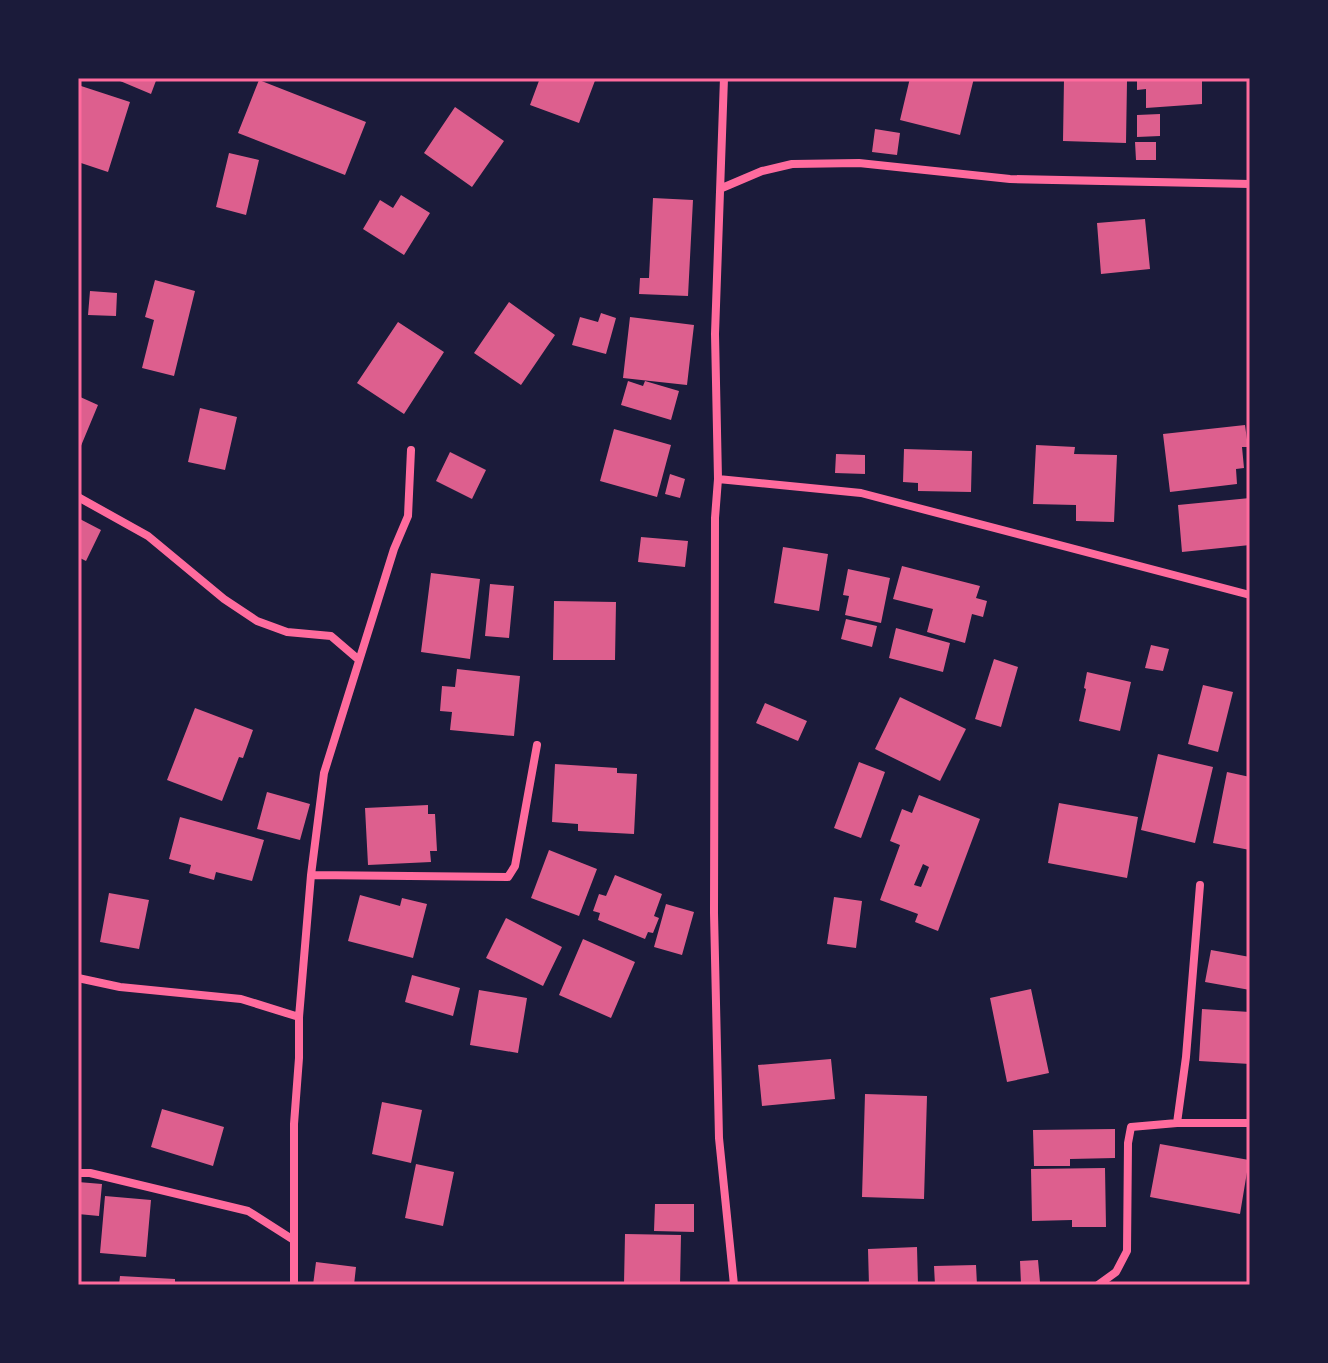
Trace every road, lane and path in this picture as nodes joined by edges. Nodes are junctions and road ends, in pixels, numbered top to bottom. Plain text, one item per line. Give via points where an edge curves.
1 (724, 78) edge
2 (1250, 184) edge
3 (722, 188) junction
4 (411, 450) dead end
5 (718, 479) junction
6 (78, 497) edge
7 (1250, 595) edge
8 (359, 660) junction
9 (537, 745) dead end
10 (311, 875) junction
11 (1200, 885) dead end
12 (78, 978) edge
13 (299, 1017) junction
14 (1177, 1123) junction
15 (1250, 1123) edge
16 (78, 1173) edge
17 (292, 1239) junction
18 (294, 1285) edge
19 (734, 1285) edge
20 (1098, 1285) edge

1 - 3 street
2 - 3 street via 1010,179 859,163 792,164
3 - 5 street via 715,334
4 - 8 street via 408,516
5 - 7 street via 861,493
5 - 19 street via 714,928 719,1138
6 - 8 street via 148,536 257,621 287,632 331,636
8 - 10 street via 324,773
9 - 10 street via 515,866 508,877
10 - 13 street
11 - 14 street
12 - 13 street via 241,999
13 - 17 street
14 - 15 street
14 - 20 street via 1131,1127 1127,1251 1116,1272
16 - 17 street via 248,1211
17 - 18 street

